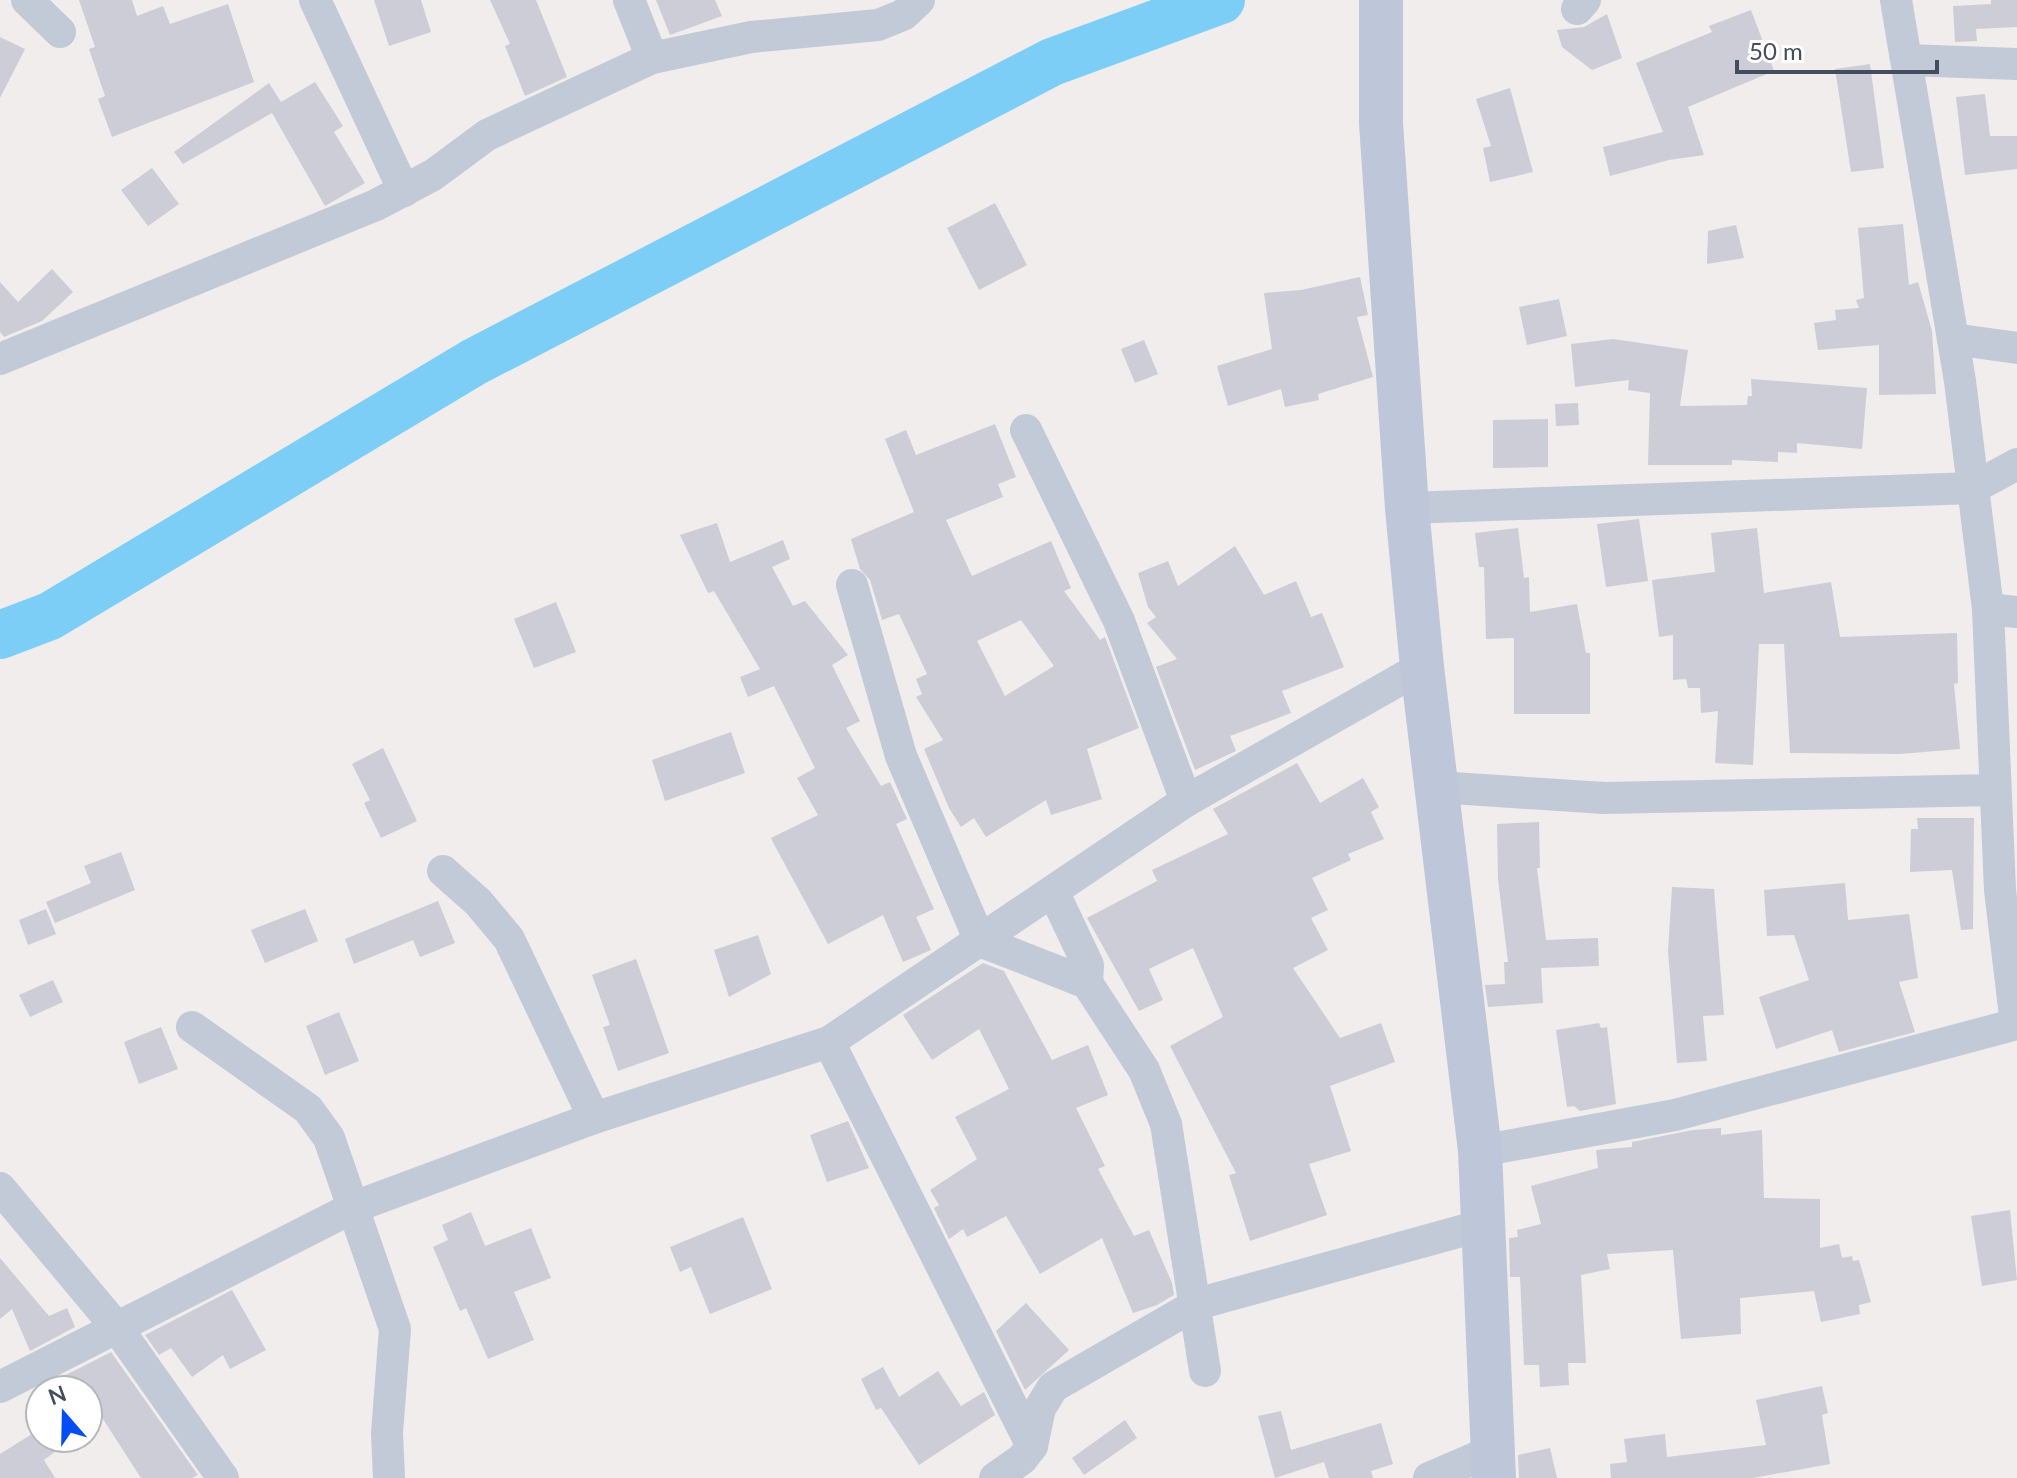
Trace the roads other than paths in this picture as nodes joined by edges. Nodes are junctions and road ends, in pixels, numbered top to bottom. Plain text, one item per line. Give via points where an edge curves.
1 (27, 0) edge
2 (315, 0) edge
3 (629, 0) edge
4 (919, 0) edge
5 (1381, 0) edge
6 (1896, 0) edge
7 (60, 32) dead end
8 (652, 58) junction
9 (1907, 60) junction
10 (2017, 64) edge
11 (404, 191) junction
12 (1953, 339) junction
13 (2017, 348) edge
14 (0, 359) edge
15 (1026, 430) dead end
16 (2017, 464) edge
17 (1973, 488) junction
18 (1407, 508) junction
19 (852, 585) dead end
20 (2003, 610) edge
21 (1422, 667) junction
22 (1437, 787) junction
23 (1995, 790) junction
24 (1186, 801) junction
25 (443, 871) dead end
26 (2008, 888) edge
27 (1053, 891) junction
28 (980, 941) junction
29 (1087, 983) junction
30 (2016, 1024) edge
31 (192, 1027) dead end
32 (829, 1042) junction
33 (594, 1118) junction
34 (1480, 1151) junction
35 (0, 1188) edge
36 (354, 1207) junction
37 (1483, 1225) junction
38 (1197, 1304) junction
39 (118, 1329) junction
40 (1205, 1371) dead end
41 (0, 1387) edge
42 (1032, 1446) junction
43 (1493, 1464) edge
44 (223, 1478) edge
45 (389, 1478) edge
46 (995, 1478) edge
47 (1429, 1478) edge

1 - 7 street
2 - 11 street
3 - 8 street
4 - 8 street via 903,15 878,25 751,37
5 - 18 street via 1381,123
6 - 9 street
8 - 11 street via 487,135
9 - 10 street
9 - 12 street
11 - 14 street
12 - 13 street
12 - 17 street
15 - 24 street via 1119,621
16 - 17 street
17 - 18 street
17 - 20 street
18 - 21 street
19 - 28 street via 901,756
20 - 23 street
21 - 22 street
21 - 24 street
22 - 23 street via 1604,798
22 - 34 street
23 - 26 street
24 - 27 street
25 - 33 street via 509,939
26 - 30 street
27 - 28 street
27 - 29 street via 1088,965
28 - 29 street
28 - 32 street
29 - 38 street via 1144,1070 1166,1124
30 - 34 street via 1675,1115
31 - 36 street via 308,1109 329,1138
32 - 33 street
32 - 42 street
33 - 36 street
34 - 37 street
35 - 39 street
36 - 39 street
36 - 45 street via 395,1329
37 - 38 street
37 - 43 street
38 - 40 street
38 - 42 street via 1053,1387 1040,1408
39 - 41 street
39 - 44 street
42 - 46 street
43 - 47 street

